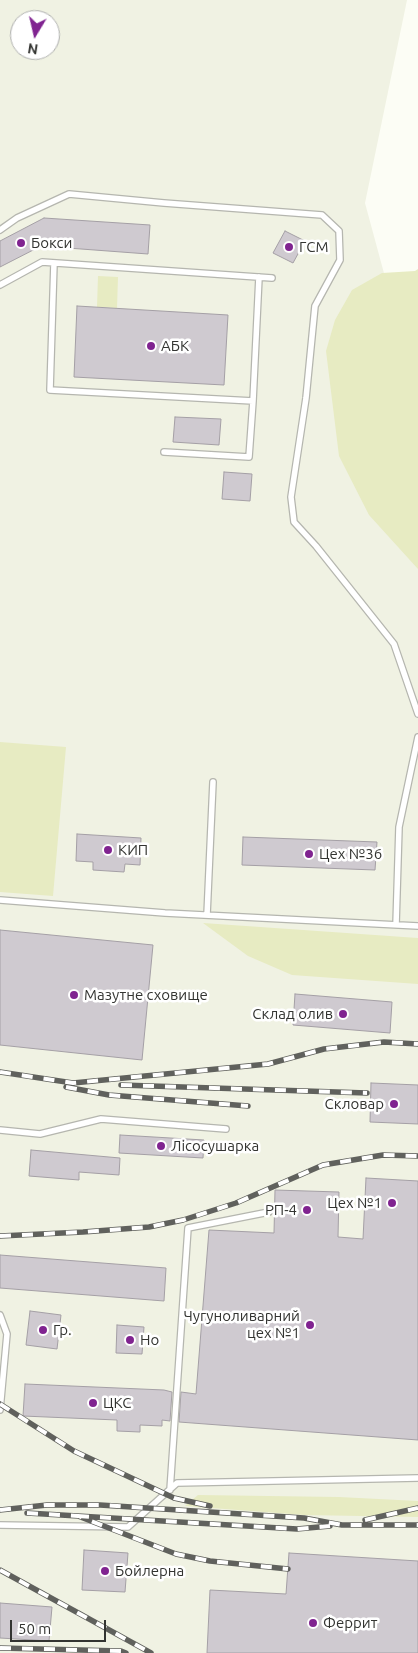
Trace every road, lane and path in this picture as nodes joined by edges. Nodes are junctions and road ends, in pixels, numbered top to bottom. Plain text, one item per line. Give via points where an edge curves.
1 (0, 230) edge
2 (54, 263) junction
3 (259, 277) junction
4 (272, 278) dead end
5 (0, 285) edge
6 (253, 402) junction
7 (164, 452) dead end
8 (418, 714) edge
9 (418, 737) edge
10 (213, 782) dead end
11 (0, 900) edge
12 (206, 915) junction
13 (396, 925) junction
14 (418, 926) edge
15 (226, 1129) dead end
16 (0, 1130) edge
17 (269, 1212) dead end
18 (0, 1315) edge
19 (1, 1393) edge
20 (0, 1410) edge
21 (418, 1478) edge
22 (170, 1490) junction
23 (0, 1525) edge

1 - 8 lane via 17,218 69,194 322,215 339,231 340,260 315,306 306,398 291,497 294,522 394,644
2 - 3 lane
2 - 5 lane via 42,262
2 - 6 lane via 50,390
3 - 4 lane
3 - 6 lane
6 - 7 lane via 249,457
9 - 13 lane via 399,827
10 - 12 lane
11 - 12 lane
12 - 13 lane
13 - 14 lane
15 - 16 lane via 101,1119 40,1134
17 - 22 lane via 188,1228
18 - 19 lane via 7,1334
19 - 20 lane
21 - 22 lane via 178,1483
22 - 23 lane via 128,1527

